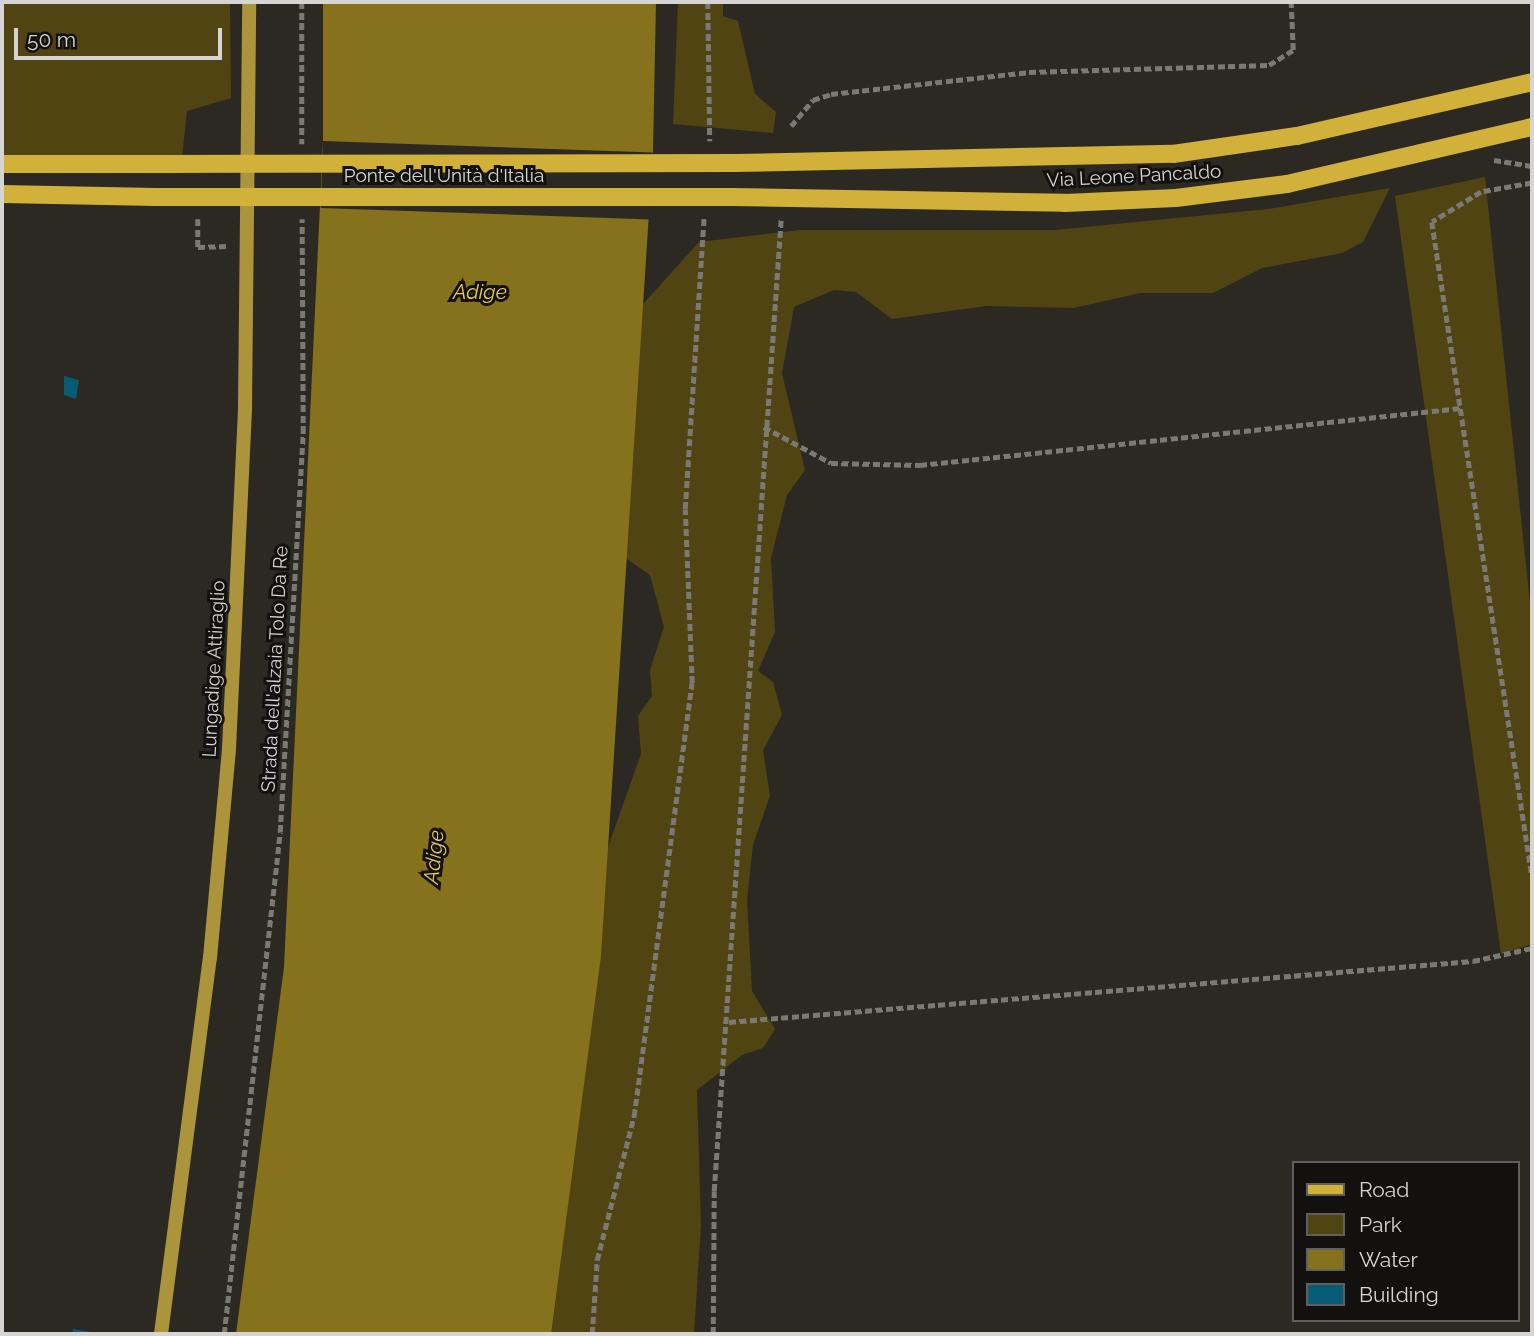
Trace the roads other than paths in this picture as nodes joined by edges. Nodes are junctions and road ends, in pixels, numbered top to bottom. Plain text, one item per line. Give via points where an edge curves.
1 (249, 2) edge
2 (1532, 82) edge
3 (1532, 127) edge
4 (735, 163) joint
5 (2, 164) edge
6 (2, 194) edge
7 (732, 197) joint
8 (161, 1334) edge

1 - 8 street, Lungadige Attiraglio via 249,246 229,749 210,958
2 - 4 main road, Via Leone Pancaldo via 1311,133 1173,154
3 - 7 main road, Via Leone Pancaldo via 1478,144 1287,184 1176,198 1065,203
4 - 5 main road, Ponte dell'Unità d'Italia, bridge
6 - 7 main road, Ponte dell'Unità d'Italia, bridge

